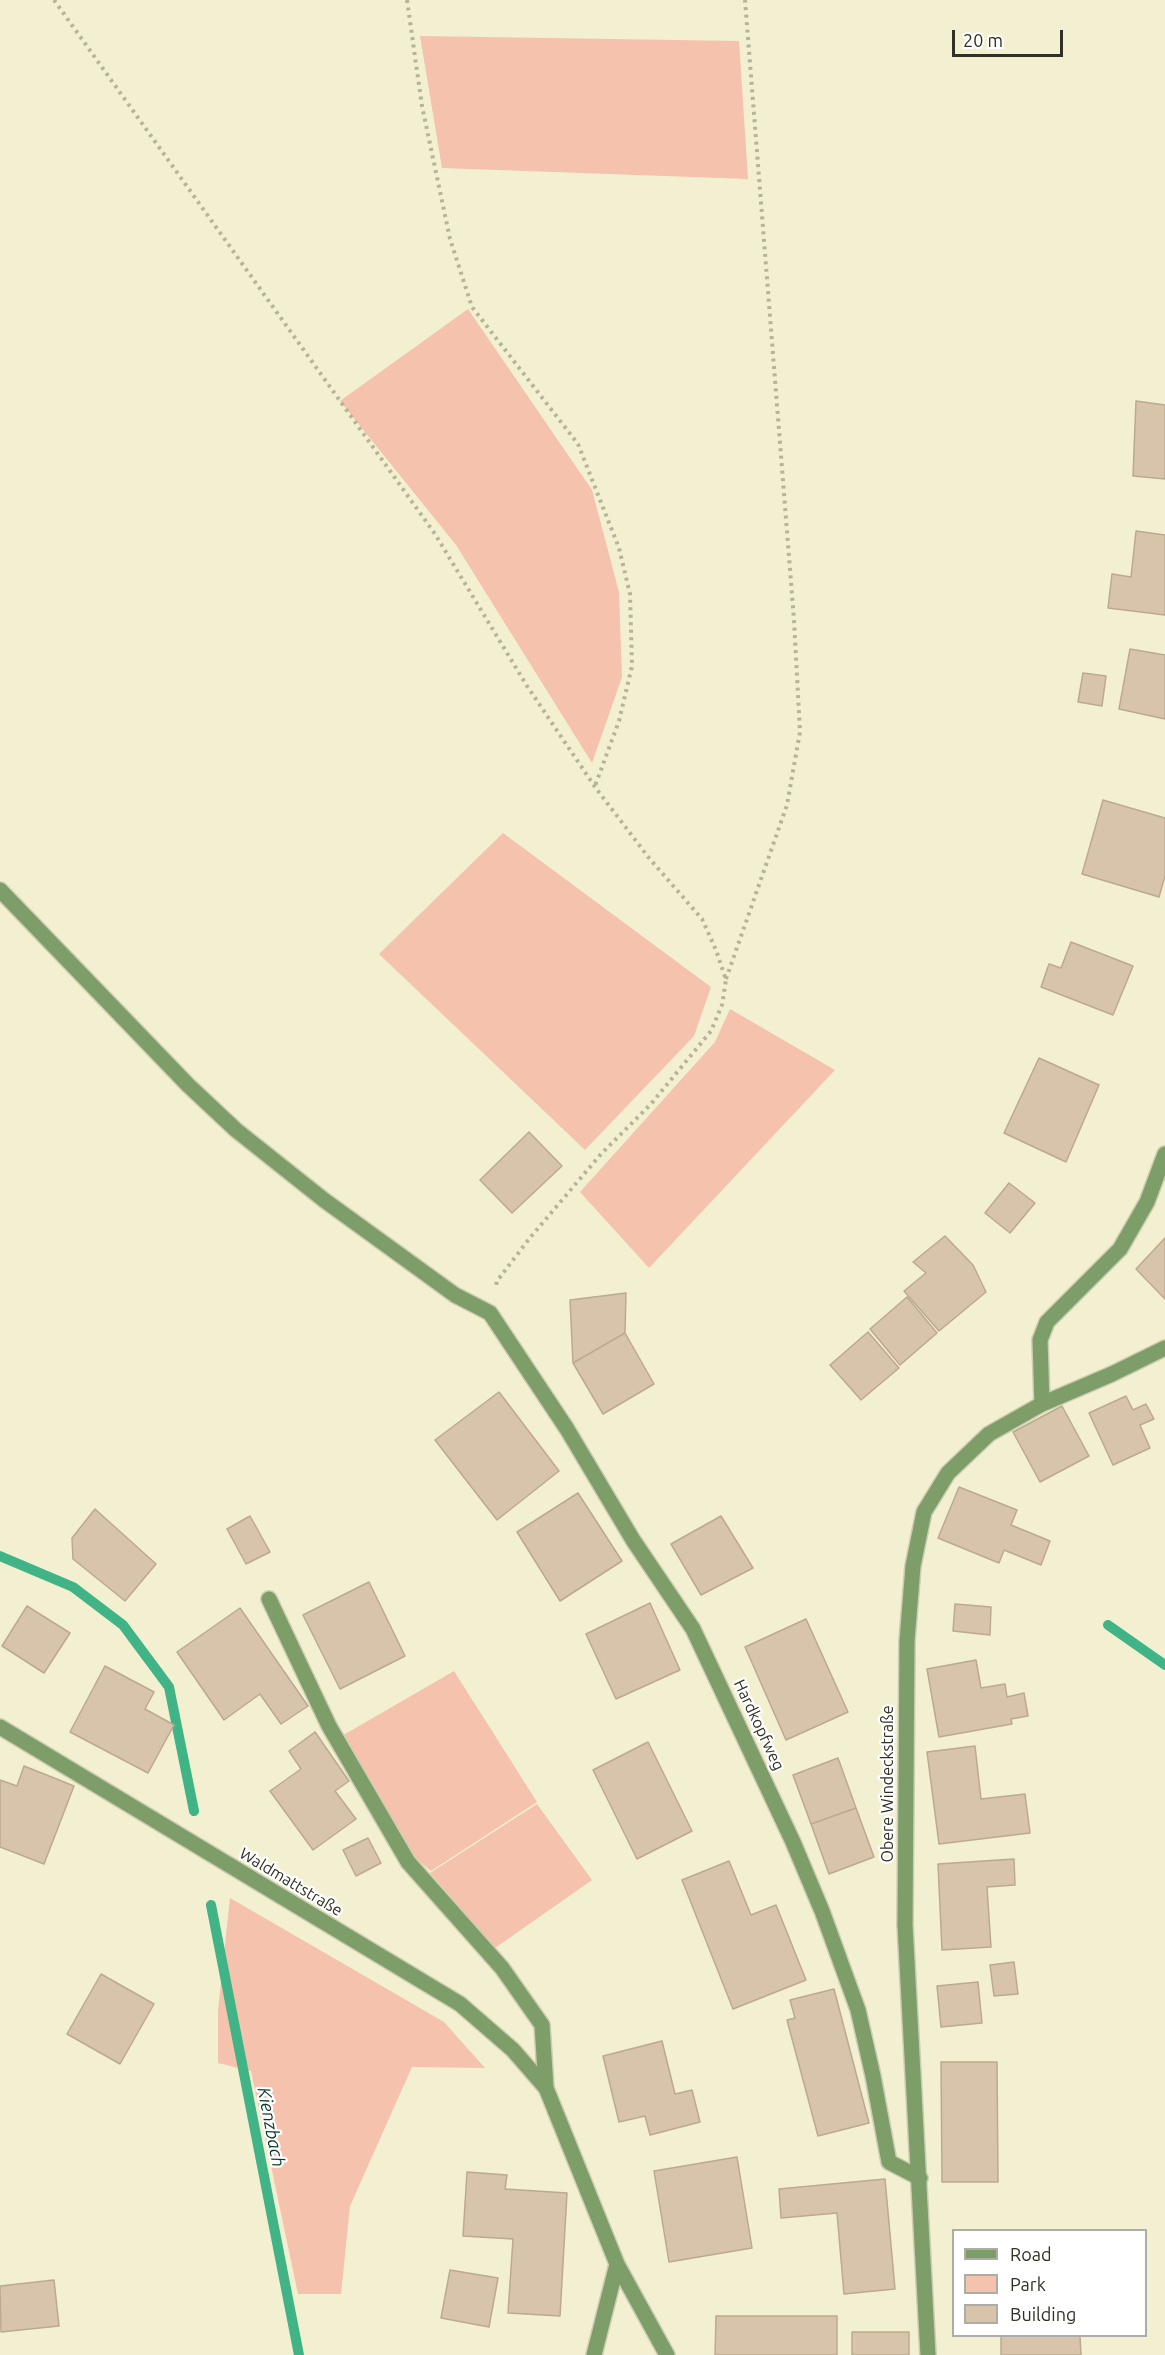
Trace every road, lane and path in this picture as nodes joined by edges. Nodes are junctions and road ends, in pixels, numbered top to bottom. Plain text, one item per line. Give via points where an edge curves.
1 (54, 0) edge
2 (407, 0) edge
3 (745, 0) edge
4 (595, 787) junction
5 (0, 890) edge
6 (726, 980) junction
7 (1165, 1154) edge
8 (490, 1313) junction
9 (1165, 1348) edge
10 (1042, 1404) junction
11 (269, 1599) dead end
12 (0, 1727) edge
13 (546, 2088) junction
14 (920, 2178) junction
15 (616, 2264) junction
16 (594, 2355) edge
17 (667, 2355) edge
18 (928, 2355) edge

1 - 4 path via 435,534 527,686
2 - 4 path via 422,106 448,228 472,307 578,444 619,548 630,594 632,666 619,721
3 - 6 path via 800,732 787,806
4 - 6 path via 702,919
5 - 8 street via 236,1130 455,1295
6 - 8 path via 722,1005 711,1031 529,1239 497,1281
7 - 10 street via 1147,1202 1120,1249 1047,1322 1040,1340
8 - 14 street, Hardkopfweg via 693,1629 822,1911 858,2010 889,2162
9 - 10 street, Obere Windeckstraße
10 - 14 street, Obere Windeckstraße via 989,1434 948,1473 924,1512 913,1566 907,1641 905,1925
11 - 13 street, Waldmattstraße via 329,1726 408,1862 502,1968 542,2025
12 - 13 street, Waldmattstraße via 460,2004 513,2050
13 - 15 street, Waldmattstraße
14 - 18 street, Obere Windeckstraße
15 - 16 street
15 - 17 street, Waldmattstraße

